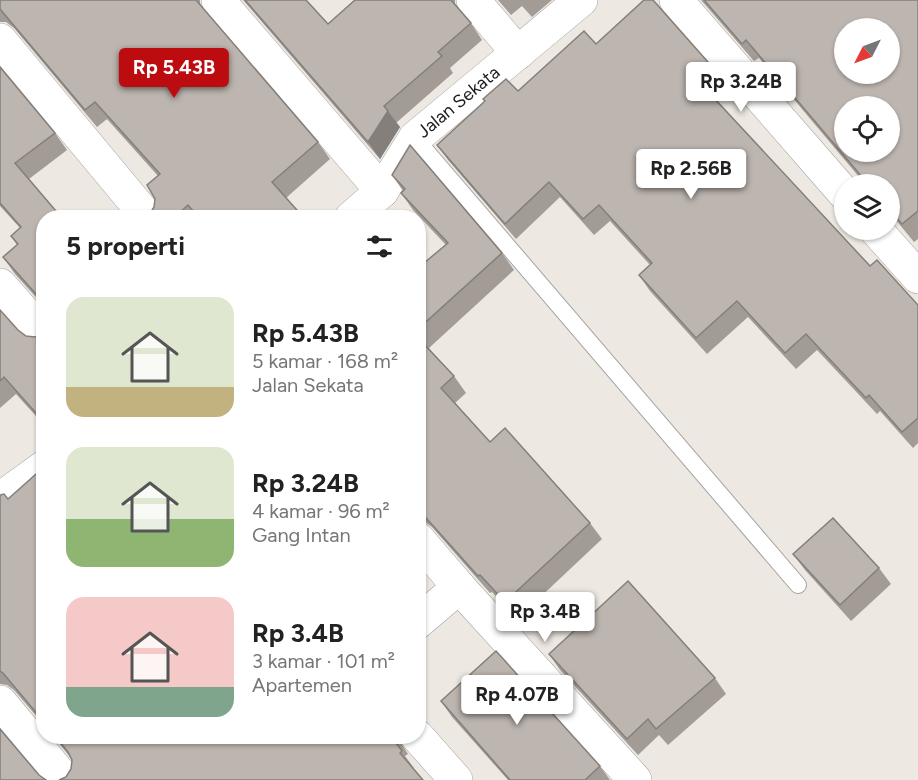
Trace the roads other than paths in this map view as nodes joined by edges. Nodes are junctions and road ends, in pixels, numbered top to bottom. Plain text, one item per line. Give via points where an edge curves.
1 (218, 0) edge
2 (473, 0) edge
3 (581, 0) edge
4 (676, 0) edge
5 (0, 40) edge
6 (518, 53) junction
7 (415, 138) junction
8 (834, 182) edge
9 (382, 192) junction
10 (141, 210) edge
11 (361, 210) edge
12 (885, 240) edge
13 (918, 277) edge
14 (0, 285) edge
15 (36, 326) edge
16 (36, 473) edge
17 (0, 499) edge
18 (426, 548) edge
19 (798, 585) dead end
20 (459, 586) junction
21 (426, 615) edge
22 (0, 702) edge
23 (423, 744) edge
24 (446, 776) edge
25 (65, 780) edge
26 (635, 780) edge

1 - 9 street
2 - 6 street
3 - 6 street, Jalan Sekata
4 - 8 street
5 - 10 street
6 - 7 street, Jalan Sekata
7 - 9 street, Jalan Sekata
7 - 19 lane
9 - 11 street, Jalan Sekata
12 - 13 street
14 - 15 street
16 - 17 street
18 - 20 street
20 - 21 street
20 - 26 street
22 - 25 street
23 - 24 street

